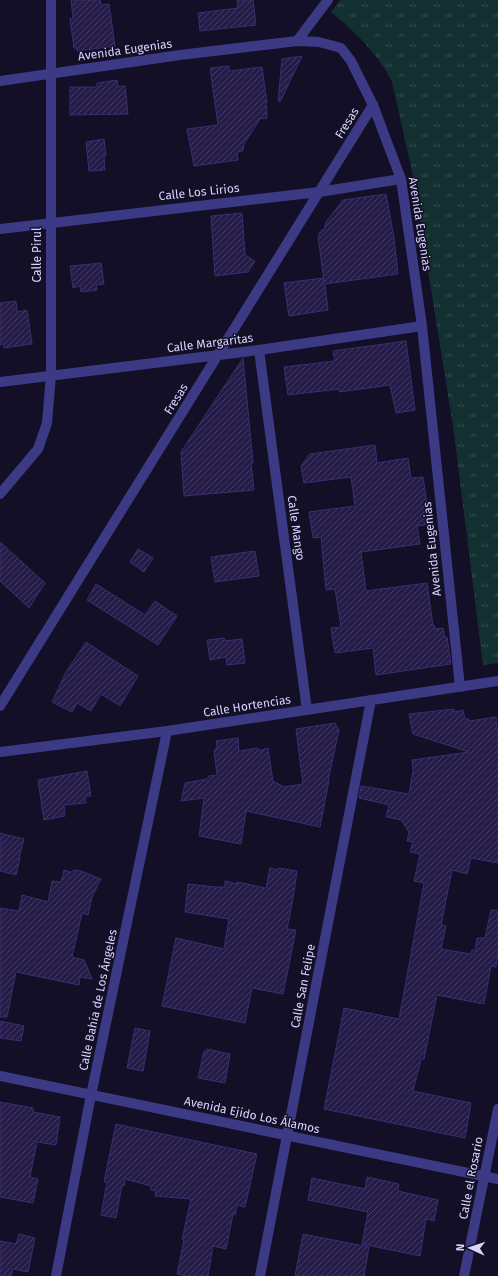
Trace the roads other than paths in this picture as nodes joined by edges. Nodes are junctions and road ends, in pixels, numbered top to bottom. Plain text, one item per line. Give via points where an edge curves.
1 (51, 0) edge
2 (328, 0) edge
3 (297, 41) junction
4 (51, 74) junction
5 (0, 80) edge
6 (373, 105) junction
7 (401, 179) junction
8 (319, 192) junction
9 (50, 222) junction
10 (0, 229) edge
11 (422, 326) junction
12 (260, 350) junction
13 (219, 354) junction
14 (51, 375) junction
15 (0, 382) edge
16 (0, 494) edge
17 (498, 681) edge
18 (460, 687) junction
19 (371, 700) junction
20 (0, 706) edge
21 (307, 710) junction
22 (167, 731) junction
23 (0, 752) edge
24 (0, 1076) edge
25 (91, 1095) junction
26 (498, 1109) edge
27 (287, 1136) junction
28 (484, 1176) junction
29 (498, 1179) edge
30 (56, 1276) edge
31 (260, 1276) edge
32 (464, 1276) edge

1 - 4 street, Calle Pirul
2 - 3 street
3 - 4 street, Avenida Eugenias
3 - 6 street, Avenida Eugenias via 319,42 341,48
4 - 5 street, Avenida Eugenias
4 - 9 street, Calle Pirul
6 - 7 street, Avenida Eugenias
6 - 8 street, Fresas
7 - 8 street, Calle Los Lirios
7 - 11 street, Avenida Eugenias
8 - 9 street, Calle Los Lirios
8 - 13 street, Fresas
9 - 10 street, Calle Los Lirios
9 - 14 street, Calle Pirul
11 - 12 street, Calle Margaritas
11 - 18 street, Avenida Eugenias
12 - 13 street, Calle Margaritas
12 - 21 street, Calle Mango
13 - 14 street, Calle Margaritas
13 - 20 street, Fresas
14 - 15 street, Calle Margaritas
14 - 16 street, Calle Pirul via 46,423 38,449
17 - 18 street, Calle Hortencias
18 - 19 street, Calle Hortencias
19 - 21 street, Calle Hortencias
19 - 27 street, Calle San Felipe
21 - 22 street, Calle Hortencias
22 - 23 street, Calle Hortencias
22 - 25 street, Calle Bahía de Los Ángeles
24 - 25 street, Avenida Ejido Los Álamos
25 - 27 street, Avenida Ejido Los Álamos
25 - 30 street, Calle Bahía de Los Ángeles
26 - 28 street, Calle el Rosario
27 - 28 street, Avenida Ejido Los Álamos
27 - 31 street, Calle San Felipe
28 - 29 street, Avenida Ejido Los Álamos
28 - 32 street, Calle el Rosario

